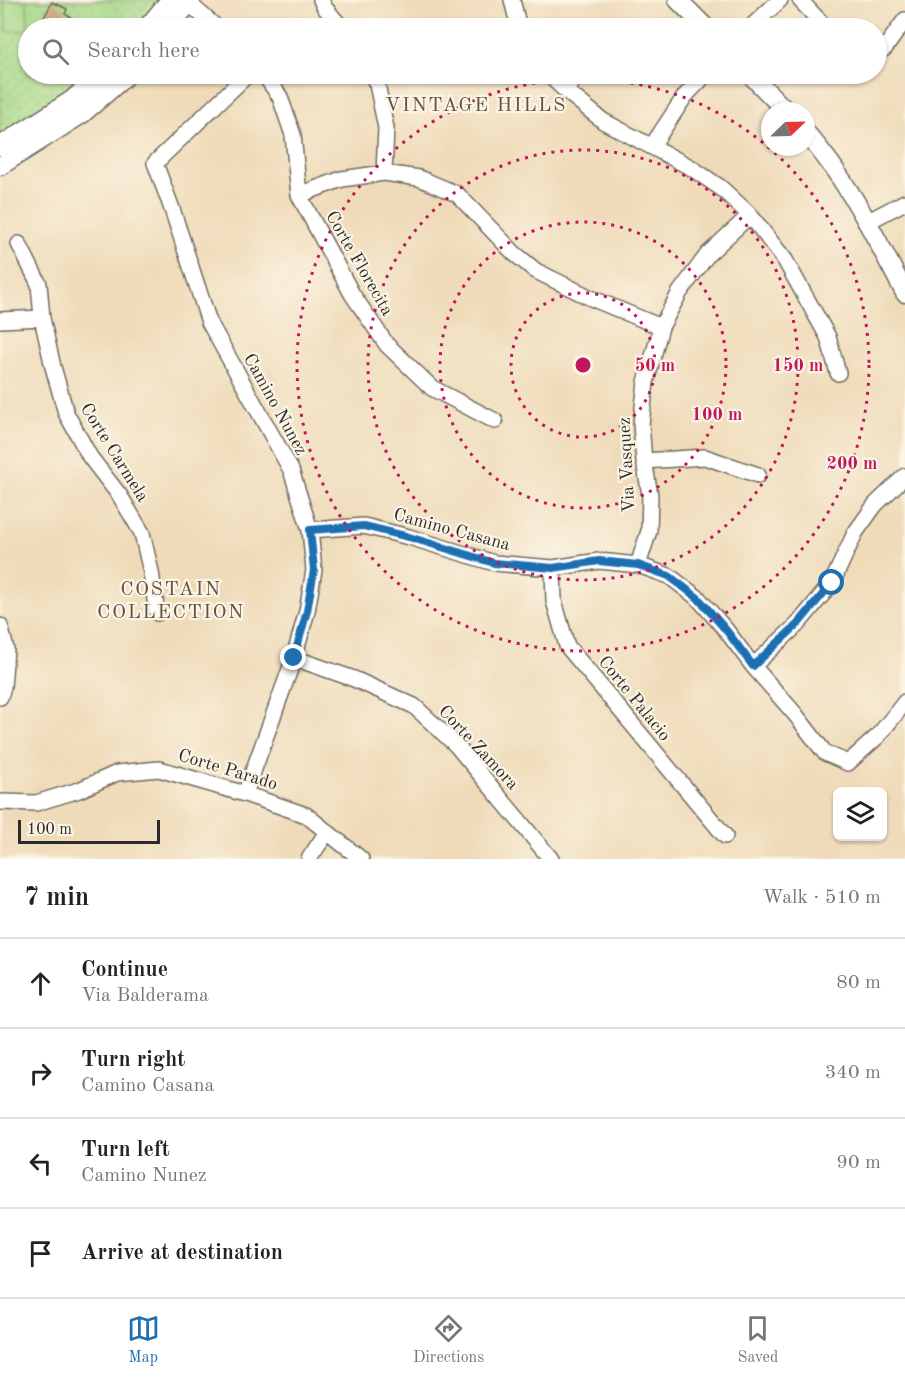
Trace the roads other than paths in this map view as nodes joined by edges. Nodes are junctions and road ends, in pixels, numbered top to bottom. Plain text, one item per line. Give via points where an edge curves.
1 (170, 0) edge
2 (321, 0) edge
3 (512, 0) edge
4 (678, 0) edge
5 (780, 0) edge
6 (800, 0) edge
7 (189, 1) edge
8 (155, 18) edge
9 (176, 18) edge
10 (207, 18) edge
11 (334, 18) edge
12 (516, 18) edge
13 (696, 18) edge
14 (761, 18) edge
15 (817, 18) edge
16 (905, 20) edge
17 (887, 45) edge
18 (90, 84) edge
19 (116, 84) edge
20 (238, 84) edge
21 (271, 84) edge
22 (377, 84) edge
23 (559, 84) edge
24 (570, 84) edge
25 (696, 84) edge
26 (760, 84) edge
27 (565, 90) junction
28 (777, 102) edge
29 (815, 145) edge
30 (0, 146) edge
31 (652, 146) junction
32 (0, 166) edge
33 (384, 173) junction
34 (299, 195) junction
35 (905, 202) edge
36 (750, 215) junction
37 (867, 222) junction
38 (19, 244) dead end
39 (905, 293) edge
40 (42, 318) junction
41 (0, 320) edge
42 (661, 327) junction
43 (838, 373) dead end
44 (495, 421) dead end
45 (644, 461) junction
46 (758, 475) dead end
47 (905, 476) edge
48 (310, 530) junction
49 (638, 565) junction
50 (553, 568) junction
51 (157, 613) dead end
52 (0, 626) edge
53 (294, 658) junction
54 (753, 666) junction
55 (0, 697) edge
56 (905, 702) edge
57 (245, 794) junction
58 (0, 802) edge
59 (327, 832) junction
60 (725, 836) dead end
61 (309, 859) edge
62 (361, 859) edge
63 (551, 859) edge

1 - 8 main road
2 - 11 street
3 - 12 street
4 - 13 main road
5 - 14 street
6 - 15 street
7 - 9 main road
7 - 10 street
16 - 17 street
18 - 30 main road
19 - 32 main road via 82,114
20 - 48 street, Camino Nunez via 155,163 208,322 291,470
21 - 34 street, Corte Florecita via 280,97 293,135
22 - 33 street via 386,128
23 - 27 street
24 - 27 street
25 - 31 street
26 - 28 main road
27 - 31 street via 603,121
29 - 37 main road
31 - 36 street via 721,188
33 - 34 street via 342,179
33 - 42 street via 419,178 457,194 536,271
34 - 44 street, Corte Florecita via 352,294 387,345 432,388
35 - 37 street
36 - 42 street, Via Vasquez via 708,254
36 - 43 street via 785,260 828,337
37 - 39 main road
38 - 40 street, Corte Carmela via 39,284
40 - 41 street
40 - 51 street, Corte Carmela via 66,413 90,457 142,533
42 - 45 street, Via Vasquez via 646,382 641,424
45 - 46 street via 705,457
45 - 49 street, Via Vasquez via 650,495 649,531
47 - 54 street via 875,505 855,533 832,583 798,624
48 - 50 street, Camino Casana via 364,526 494,563
48 - 53 street, Camino Nunez via 314,570
49 - 50 street, Camino Casana via 599,561
49 - 54 street, Camino Casana via 669,576 698,598
50 - 60 street, Corte Palacio via 554,601 567,646
52 - 55 street via 6,649
53 - 57 street, Camino Nunez
53 - 63 street, Corte Zamora via 354,678 414,706 456,745
54 - 56 street, Camino Casana via 825,753 848,762 878,736
57 - 58 street, Corte Parado via 159,769 117,773 36,803
57 - 59 street, Corte Parado via 306,815
59 - 61 street
59 - 62 street, Corte Parado

